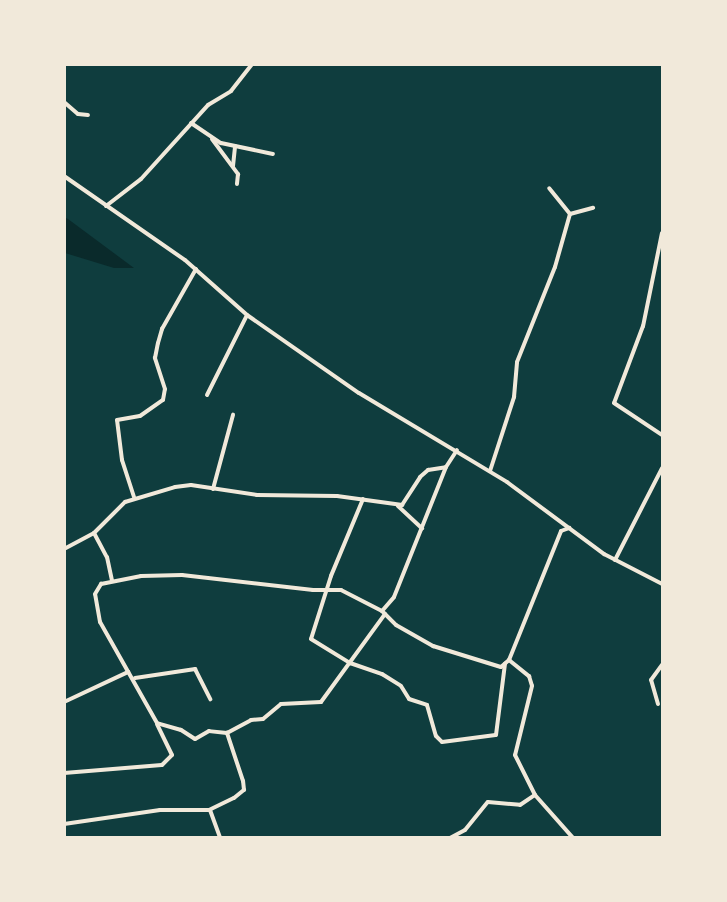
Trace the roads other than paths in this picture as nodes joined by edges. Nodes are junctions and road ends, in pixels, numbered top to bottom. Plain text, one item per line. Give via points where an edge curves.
1 (252, 64) edge
2 (66, 104) edge
3 (64, 110) edge
4 (88, 115) dead end
5 (191, 123) junction
6 (212, 138) junction
7 (235, 146) junction
8 (273, 154) dead end
9 (233, 167) junction
10 (64, 176) edge
11 (237, 184) dead end
12 (549, 188) dead end
13 (106, 206) junction
14 (593, 208) dead end
15 (570, 214) junction
16 (663, 233) edge
17 (196, 269) junction
18 (247, 315) junction
19 (207, 395) dead end
20 (232, 415) dead end
21 (663, 435) edge
22 (457, 450) junction
23 (446, 467) junction
24 (663, 468) edge
25 (490, 471) junction
26 (213, 489) junction
27 (134, 497) junction
28 (363, 499) junction
29 (398, 505) junction
30 (422, 528) junction
31 (569, 528) junction
32 (94, 533) junction
33 (64, 549) edge
34 (615, 560) junction
35 (112, 580) junction
36 (663, 584) edge
37 (327, 590) junction
38 (384, 612) junction
39 (510, 660) junction
40 (350, 663) junction
41 (505, 664) junction
42 (663, 665) edge
43 (128, 672) junction
44 (135, 678) junction
45 (210, 699) dead end
46 (64, 702) edge
47 (658, 704) dead end
48 (157, 723) junction
49 (227, 733) junction
50 (64, 773) edge
51 (535, 795) junction
52 (209, 810) junction
53 (64, 824) edge
54 (220, 837) edge
55 (450, 837) edge
56 (573, 837) edge

1 - 5 street via 231,91 215,99
2 - 3 street
2 - 4 street via 78,114
5 - 6 street
5 - 13 street via 141,179
6 - 7 street
6 - 9 street
7 - 8 street
7 - 9 street
9 - 11 street
10 - 13 street
12 - 15 street
13 - 17 street
14 - 15 street
15 - 25 street via 555,267 517,362 514,397
16 - 21 street via 643,326 614,403
17 - 18 street
17 - 27 street via 162,329 155,358 165,389 163,400 140,416 117,420 122,460
18 - 19 street
18 - 22 street via 359,393
20 - 26 street
22 - 23 street
22 - 25 street
23 - 29 street via 428,470 402,505
23 - 30 street
24 - 34 street
25 - 31 street
26 - 27 street via 191,485
26 - 28 street via 257,495
27 - 32 street via 116,508
28 - 29 street
28 - 37 street
29 - 30 street
30 - 38 street
31 - 34 street
31 - 39 street via 561,531
32 - 33 street
32 - 35 street via 107,557
34 - 36 street
35 - 37 street via 182,575
35 - 43 street via 98,588 95,608
37 - 38 street via 340,590
37 - 40 street via 310,639
38 - 40 street
38 - 41 street via 396,626 433,646 490,665
39 - 41 street
39 - 51 street via 532,680 531,698 515,750
40 - 41 street via 375,670 401,686 409,699 427,705 436,736 442,742 496,735
40 - 49 street via 321,702 281,704 263,719 251,720
42 - 47 street via 651,680
43 - 44 street
43 - 46 street
44 - 45 street via 195,669
44 - 48 street
48 - 49 street via 182,730 195,740 209,731
48 - 50 street via 172,755 162,765
49 - 52 street via 244,790
51 - 55 street via 520,805 488,802 465,830
51 - 56 street
52 - 53 street via 160,810
52 - 54 street via 215,814

